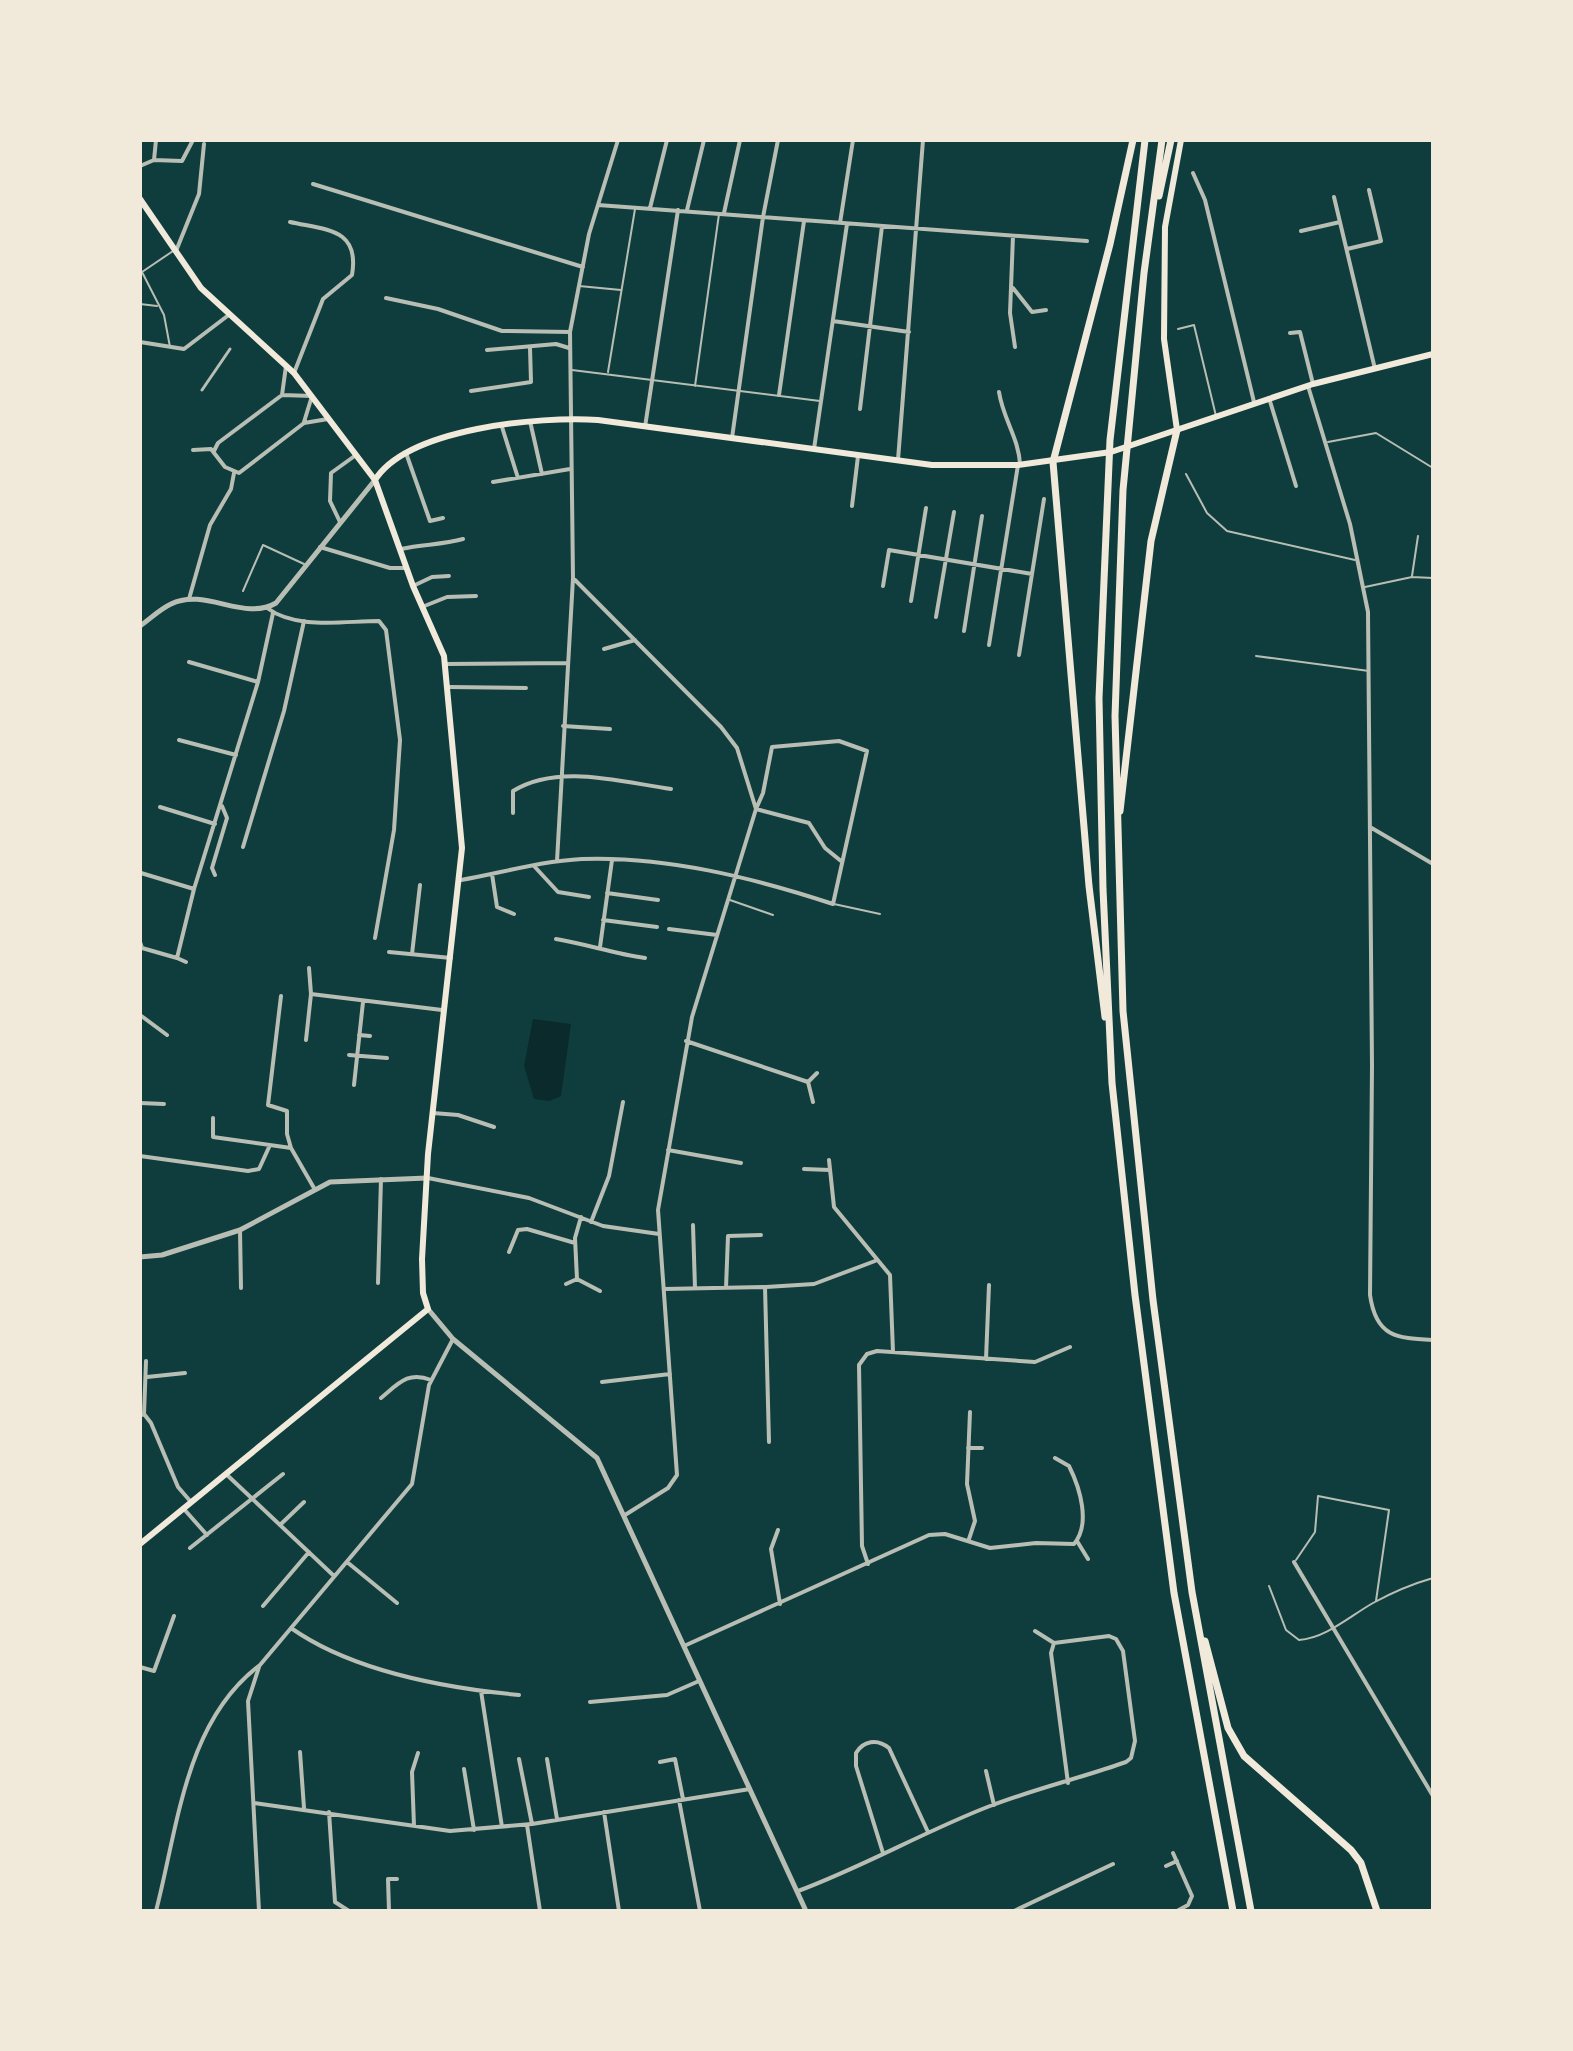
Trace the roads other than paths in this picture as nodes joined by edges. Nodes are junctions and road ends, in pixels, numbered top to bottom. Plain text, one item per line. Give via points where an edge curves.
1 (156, 140) edge
2 (193, 140) edge
3 (618, 140) edge
4 (667, 140) edge
5 (704, 140) edge
6 (740, 140) edge
7 (778, 140) edge
8 (853, 140) edge
9 (923, 140) edge
10 (1133, 140) edge
11 (1145, 140) edge
12 (1162, 140) edge
13 (1171, 140) edge
14 (1181, 140) edge
15 (204, 144) dead end
16 (154, 160) junction
17 (140, 166) edge
18 (1193, 173) dead end
19 (313, 184) dead end
20 (1369, 190) dead end
21 (1334, 197) dead end
22 (140, 199) edge
23 (598, 205) junction
24 (635, 207) junction
25 (650, 208) junction
26 (678, 210) junction
27 (687, 210) junction
28 (722, 213) junction
29 (763, 217) junction
30 (804, 221) junction
31 (290, 222) dead end
32 (1340, 222) junction
33 (840, 223) junction
34 (847, 224) junction
35 (882, 226) junction
36 (916, 228) junction
37 (1301, 231) dead end
38 (1149, 234) junction
39 (1013, 236) junction
40 (1087, 241) dead end
41 (1347, 249) junction
42 (175, 252) junction
43 (583, 267) junction
44 (579, 286) junction
45 (1011, 287) junction
46 (622, 290) junction
47 (386, 298) dead end
48 (140, 304) edge
49 (158, 307) junction
50 (1046, 310) dead end
51 (230, 314) junction
52 (833, 321) junction
53 (870, 326) junction
54 (1178, 329) dead end
55 (570, 332) junction
56 (909, 332) junction
57 (1290, 333) dead end
58 (140, 342) edge
59 (170, 347) junction
60 (1015, 347) dead end
61 (530, 348) junction
62 (569, 348) junction
63 (230, 349) dead end
64 (487, 350) dead end
65 (1433, 354) edge
66 (286, 365) junction
67 (1375, 369) junction
68 (569, 370) junction
69 (608, 372) junction
70 (294, 373) junction
71 (651, 378) junction
72 (1311, 385) junction
73 (695, 386) junction
74 (202, 390) dead end
75 (471, 391) dead end
76 (739, 392) junction
77 (999, 392) dead end
78 (282, 395) junction
79 (779, 395) junction
80 (312, 396) junction
81 (1269, 398) junction
82 (821, 402) junction
83 (1254, 402) junction
84 (860, 409) dead end
85 (1217, 417) junction
86 (570, 418) junction
87 (332, 420) junction
88 (530, 421) junction
89 (304, 423) junction
90 (502, 427) junction
91 (645, 427) junction
92 (1177, 430) junction
93 (732, 438) junction
94 (1327, 443) junction
95 (814, 449) junction
96 (193, 450) dead end
97 (214, 451) junction
98 (405, 451) junction
99 (356, 455) junction
100 (858, 456) junction
101 (898, 460) junction
102 (1053, 462) junction
103 (1019, 465) junction
104 (1433, 468) edge
105 (570, 469) junction
106 (234, 473) junction
107 (542, 474) junction
108 (1186, 474) dead end
109 (518, 478) junction
110 (375, 480) junction
111 (493, 482) dead end
112 (1296, 486) dead end
113 (1044, 499) dead end
114 (852, 506) dead end
115 (926, 508) dead end
116 (954, 512) dead end
117 (982, 516) dead end
118 (443, 518) dead end
119 (340, 522) junction
120 (1418, 536) dead end
121 (264, 539) dead end
122 (463, 539) dead end
123 (263, 545) junction
124 (319, 547) junction
125 (401, 549) junction
126 (919, 555) junction
127 (946, 559) junction
128 (1358, 561) junction
129 (974, 564) junction
130 (305, 565) junction
131 (406, 568) junction
132 (1001, 569) junction
133 (1032, 574) junction
134 (449, 576) dead end
135 (1412, 577) junction
136 (573, 578) junction
137 (1433, 578) edge
138 (413, 586) junction
139 (883, 586) dead end
140 (1365, 587) junction
141 (243, 591) dead end
142 (476, 596) dead end
143 (189, 599) junction
144 (911, 601) dead end
145 (422, 607) junction
146 (267, 608) junction
147 (273, 613) junction
148 (936, 617) dead end
149 (304, 621) junction
150 (140, 626) edge
151 (964, 631) dead end
152 (635, 640) junction
153 (989, 645) dead end
154 (604, 649) dead end
155 (1019, 655) dead end
156 (1256, 656) dead end
157 (189, 662) dead end
158 (567, 663) junction
159 (445, 664) junction
160 (1370, 671) junction
161 (258, 682) junction
162 (449, 687) junction
163 (526, 688) dead end
164 (563, 726) junction
165 (610, 729) dead end
166 (179, 740) dead end
167 (236, 755) junction
168 (561, 775) junction
169 (671, 789) dead end
170 (222, 804) junction
171 (160, 807) dead end
172 (756, 809) junction
173 (513, 813) dead end
174 (215, 824) junction
175 (1370, 827) junction
176 (1117, 831) junction
177 (243, 847) dead end
178 (612, 860) junction
179 (557, 861) junction
180 (841, 861) junction
181 (1433, 864) edge
182 (534, 866) junction
183 (141, 873) edge
184 (492, 874) junction
185 (215, 875) dead end
186 (736, 876) junction
187 (461, 880) junction
188 (420, 885) dead end
189 (194, 889) junction
190 (607, 893) junction
191 (589, 897) dead end
192 (658, 900) dead end
193 (729, 900) junction
194 (833, 904) junction
195 (514, 914) dead end
196 (880, 914) dead end
197 (773, 915) dead end
198 (603, 920) junction
199 (657, 927) dead end
200 (669, 929) dead end
201 (717, 935) junction
202 (375, 938) dead end
203 (556, 939) dead end
204 (140, 942) edge
205 (600, 947) junction
206 (389, 952) dead end
207 (412, 954) junction
208 (177, 958) junction
209 (451, 958) junction
210 (645, 958) dead end
211 (186, 962) dead end
212 (309, 968) dead end
213 (311, 994) junction
214 (281, 996) dead end
215 (363, 1002) junction
216 (442, 1010) junction
217 (140, 1015) edge
218 (167, 1035) dead end
219 (359, 1035) junction
220 (370, 1036) dead end
221 (306, 1040) dead end
222 (686, 1041) junction
223 (349, 1055) dead end
224 (357, 1056) junction
225 (387, 1058) dead end
226 (817, 1073) dead end
227 (808, 1082) junction
228 (1112, 1083) junction
229 (354, 1085) dead end
230 (623, 1102) dead end
231 (813, 1102) dead end
232 (140, 1103) edge
233 (164, 1104) dead end
234 (433, 1113) junction
235 (213, 1118) dead end
236 (494, 1127) dead end
237 (270, 1145) junction
238 (291, 1148) junction
239 (667, 1150) junction
240 (140, 1156) edge
241 (829, 1160) dead end
242 (741, 1163) dead end
243 (804, 1169) dead end
244 (830, 1170) junction
245 (428, 1178) junction
246 (381, 1179) junction
247 (314, 1188) junction
248 (581, 1217) junction
249 (591, 1222) junction
250 (693, 1225) dead end
251 (240, 1230) junction
252 (659, 1234) junction
253 (761, 1235) dead end
254 (575, 1243) junction
255 (509, 1252) dead end
256 (140, 1257) edge
257 (875, 1261) junction
258 (577, 1279) junction
259 (378, 1283) dead end
260 (566, 1284) dead end
261 (989, 1285) dead end
262 (765, 1287) junction
263 (241, 1288) dead end
264 (695, 1288) junction
265 (726, 1288) junction
266 (664, 1289) junction
267 (600, 1291) dead end
268 (428, 1309) junction
269 (453, 1339) junction
270 (1433, 1340) edge
271 (1070, 1347) dead end
272 (893, 1352) junction
273 (986, 1360) junction
274 (146, 1361) dead end
275 (185, 1373) dead end
276 (670, 1374) junction
277 (147, 1377) junction
278 (431, 1380) junction
279 (602, 1382) dead end
280 (381, 1398) dead end
281 (970, 1412) dead end
282 (142, 1415) edge
283 (769, 1442) dead end
284 (968, 1448) junction
285 (982, 1448) dead end
286 (1055, 1458) dead end
287 (226, 1474) junction
288 (283, 1474) dead end
289 (252, 1499) junction
290 (191, 1502) junction
291 (304, 1502) dead end
292 (183, 1508) junction
293 (625, 1515) junction
294 (280, 1525) junction
295 (778, 1530) dead end
296 (207, 1535) junction
297 (969, 1540) junction
298 (1077, 1541) junction
299 (140, 1544) edge
300 (190, 1548) dead end
301 (309, 1552) junction
302 (1088, 1559) dead end
303 (347, 1562) junction
304 (1294, 1562) joint
305 (868, 1564) junction
306 (334, 1576) junction
307 (1433, 1578) edge
308 (1269, 1586) dead end
309 (1192, 1592) junction
310 (1376, 1601) junction
311 (397, 1603) dead end
312 (780, 1604) junction
313 (263, 1606) dead end
314 (174, 1616) dead end
315 (1335, 1626) junction
316 (291, 1628) junction
317 (1035, 1631) dead end
318 (1054, 1643) junction
319 (684, 1646) junction
320 (260, 1665) junction
321 (140, 1667) edge
322 (701, 1680) junction
323 (481, 1691) junction
324 (519, 1695) dead end
325 (590, 1702) dead end
326 (300, 1752) dead end
327 (418, 1753) dead end
328 (519, 1759) dead end
329 (547, 1759) dead end
330 (660, 1762) dead end
331 (464, 1769) dead end
332 (986, 1771) dead end
333 (1068, 1783) junction
334 (752, 1789) junction
335 (1433, 1796) edge
336 (681, 1799) junction
337 (254, 1803) junction
338 (994, 1805) junction
339 (304, 1808) junction
340 (329, 1812) junction
341 (604, 1812) junction
342 (557, 1819) junction
343 (529, 1824) junction
344 (414, 1826) junction
345 (502, 1828) junction
346 (474, 1830) junction
347 (928, 1832) junction
348 (883, 1853) junction
349 (1173, 1853) dead end
350 (1177, 1861) junction
351 (1113, 1864) dead end
352 (1166, 1866) dead end
353 (397, 1879) dead end
354 (798, 1891) junction
355 (156, 1911) edge
356 (259, 1911) edge
357 (349, 1911) edge
358 (389, 1911) edge
359 (540, 1911) edge
360 (619, 1911) edge
361 (700, 1911) edge
362 (806, 1911) edge
363 (1014, 1911) edge
364 (1177, 1911) edge
365 (1233, 1911) edge
366 (1251, 1911) edge
367 (1377, 1911) edge

1 - 16 street
2 - 16 street via 182,161
3 - 23 street
4 - 25 street
5 - 27 street
6 - 28 street
7 - 29 street
8 - 33 street
9 - 36 street
10 - 102 highway
11 - 228 highway via 1110,440 1099,698
12 - 38 highway
13 - 38 highway
14 - 92 main road via 1165,227 1164,339
15 - 42 street via 199,194
16 - 17 street
18 - 83 street via 1205,200
19 - 43 street
20 - 41 street via 1381,241
21 - 32 street
22 - 42 main road
23 - 24 street
23 - 43 street
24 - 25 street
24 - 46 lane
25 - 26 street
26 - 27 street
26 - 71 street
27 - 28 street
28 - 29 street
28 - 73 lane
29 - 30 street
29 - 76 street
30 - 33 street
30 - 79 street
31 - 70 street via 340,235 351,244 355,260 352,275 323,299
32 - 37 street
32 - 41 street
33 - 34 street
34 - 35 street
34 - 52 street
35 - 36 street
35 - 53 street
36 - 39 street
36 - 56 street
38 - 176 highway via 1123,490 1115,716
39 - 40 street
39 - 45 street
41 - 67 street
42 - 49 lane via 142,272
42 - 51 main road via 201,288
43 - 44 street
44 - 46 lane
44 - 55 street
45 - 50 street via 1032,312
45 - 60 street
46 - 69 lane
47 - 55 street via 502,331
48 - 49 lane
49 - 59 lane
51 - 59 street via 184,349
51 - 66 main road
52 - 53 street
52 - 82 street
53 - 56 street
53 - 84 street
54 - 85 lane via 1194,325
55 - 62 street
56 - 101 street
57 - 72 street via 1300,332
58 - 59 street
61 - 62 street
61 - 64 street
61 - 75 street via 531,382
62 - 68 street
63 - 74 street
65 - 67 main road
66 - 70 main road
66 - 78 street
67 - 72 main road
68 - 69 lane
68 - 86 street
69 - 71 lane
70 - 80 main road
71 - 73 lane
71 - 91 street
72 - 81 main road
72 - 94 street
73 - 76 lane
76 - 79 lane
76 - 93 street
77 - 103 street via 1006,422 1019,443
78 - 80 street
78 - 97 street
79 - 82 lane
80 - 87 main road
80 - 89 street
81 - 83 main road
81 - 112 street
82 - 95 street
83 - 85 main road
85 - 92 main road
86 - 88 main road
86 - 91 main road
86 - 105 street
87 - 89 street
87 - 99 main road
88 - 90 main road
88 - 107 street
89 - 106 street via 246,471
90 - 98 main road
90 - 109 street
91 - 93 main road
92 - 102 main road via 1096,456
92 - 176 highway via 1151,541
93 - 95 main road
94 - 104 lane via 1376,433
94 - 128 street
95 - 100 main road
96 - 97 street
97 - 106 street
98 - 110 main road
98 - 118 street via 430,521
99 - 110 main road
99 - 119 street via 334,468 329,492 332,512
100 - 101 main road
100 - 114 street
101 - 103 main road via 958,467
102 - 103 main road
102 - 228 highway via 1089,886
103 - 132 street
105 - 107 street
105 - 136 street
106 - 143 street via 231,489 216,509
107 - 109 street
108 - 128 lane via 1207,513 1227,531
109 - 111 street
110 - 119 street
110 - 125 main road
113 - 133 street
115 - 126 street
116 - 127 street
117 - 129 street
119 - 124 street
120 - 135 lane
121 - 123 lane
122 - 125 street
123 - 130 lane
123 - 141 lane
124 - 130 street
124 - 131 street
125 - 131 main road
126 - 127 street
126 - 139 street via 889,550
126 - 144 street
127 - 129 street
127 - 148 street
128 - 140 street
129 - 132 street
129 - 151 street
130 - 146 street
131 - 138 main road
132 - 133 street
132 - 153 street
133 - 155 street
134 - 138 street
135 - 137 lane
135 - 140 lane
136 - 152 street
136 - 158 street
138 - 145 main road
140 - 160 street
142 - 145 street via 447,597
143 - 146 street
143 - 150 street via 172,603
145 - 159 main road
146 - 147 street
147 - 149 street
147 - 161 street
149 - 177 street via 284,711
149 - 202 street via 379,621 386,630 400,740 394,830
152 - 154 street
152 - 172 street via 737,748
156 - 160 lane
157 - 161 street
158 - 159 street
158 - 164 street
159 - 162 main road
160 - 175 street
161 - 167 street
162 - 163 street
162 - 187 main road via 461,814
164 - 165 street
164 - 168 street
166 - 167 street
167 - 170 street
168 - 169 street
168 - 173 street via 513,791
168 - 179 street
170 - 174 street
170 - 185 street via 227,818 212,868
171 - 174 street
172 - 180 street via 809,823
172 - 180 street via 772,747 839,741 867,751
172 - 186 street
174 - 189 street
175 - 181 street
175 - 270 street via 1370,1295 1379,1324 1391,1334
176 - 309 highway via 1123,1011 1153,1300
178 - 179 street
178 - 186 street
178 - 190 street
179 - 182 street
180 - 194 street
182 - 184 street
182 - 191 street via 558,892
183 - 189 street
184 - 187 street
184 - 195 street via 497,907
186 - 193 street
186 - 194 street
187 - 209 main road
188 - 207 street
189 - 208 street
190 - 192 street
190 - 198 street
193 - 197 lane
193 - 201 street
194 - 196 lane
198 - 199 street
198 - 205 street
200 - 201 street
201 - 222 street
203 - 205 street
204 - 208 street via 142,948
205 - 210 street via 611,954
206 - 207 street
207 - 209 street
208 - 211 street
209 - 216 main road
212 - 213 street
213 - 215 street
213 - 221 street
214 - 238 street via 268,1105 287,1111
215 - 216 street
215 - 219 street
216 - 234 main road
217 - 218 street
219 - 220 street
219 - 224 street
222 - 227 street
222 - 239 street
223 - 224 street
224 - 225 street
224 - 229 street
226 - 227 street
227 - 231 street
228 - 365 highway via 1174,1593
230 - 249 street via 609,1176
232 - 233 street
234 - 236 street
234 - 245 main road
235 - 237 street via 213,1137
237 - 238 street
237 - 240 street via 259,1169 248,1171
238 - 247 street
239 - 242 street
239 - 252 street
241 - 244 street
243 - 244 street
244 - 257 street via 834,1207
245 - 246 street
245 - 248 street via 529,1198
245 - 268 main road via 422,1259
246 - 247 street via 345,1179
246 - 259 street
247 - 251 street
248 - 249 street
248 - 254 street
249 - 252 street
250 - 264 street
251 - 256 street
251 - 263 street
252 - 266 street
253 - 265 street via 728,1236
254 - 255 street via 518,1230
254 - 258 street
257 - 262 street via 814,1284
257 - 272 street via 890,1275
258 - 260 street
258 - 267 street
261 - 273 street
262 - 265 street
262 - 283 street
264 - 265 street
264 - 266 street
266 - 276 street
268 - 269 street
268 - 287 main road
269 - 278 street
269 - 293 street via 597,1458
271 - 273 street via 1035,1362
272 - 273 street
272 - 305 street via 872,1352 859,1365 862,1533
274 - 277 street
275 - 277 street
276 - 279 street
276 - 293 street via 677,1475 668,1488
277 - 282 street
278 - 280 street via 415,1374
278 - 303 street via 412,1484
281 - 284 street
282 - 290 street
284 - 285 street
284 - 297 street via 967,1484 975,1521
286 - 298 street via 1074,1476 1083,1524
287 - 289 street
287 - 290 main road
288 - 289 street
289 - 294 street
289 - 296 street
290 - 292 main road
291 - 294 street
292 - 296 street
292 - 299 main road
293 - 319 street
294 - 301 street
295 - 312 street via 771,1549
296 - 300 street
297 - 298 street via 998,1548 1036,1543 1062,1547
297 - 305 street via 937,1533
298 - 302 street
301 - 306 street
301 - 313 street
303 - 306 street
303 - 311 street
304 - 310 lane via 1315,1532 1318,1496 1389,1510
304 - 315 street
305 - 312 street
306 - 316 street
307 - 310 lane
308 - 315 lane via 1286,1630 1299,1640
309 - 366 highway
309 - 367 highway via 1228,1728 1244,1756 1351,1850 1361,1863
310 - 315 lane
312 - 319 street
314 - 321 street via 154,1671
315 - 335 street
316 - 320 street
316 - 323 street via 338,1656
317 - 318 street
318 - 333 street via 1050,1660
318 - 333 street via 1101,1635 1120,1644 1135,1741 1126,1762
319 - 322 street
320 - 337 street via 248,1701
320 - 355 street via 240,1679 194,1752
322 - 325 street via 667,1695
322 - 334 street
323 - 324 street
323 - 345 street
326 - 339 street
327 - 344 street via 412,1772
328 - 343 street
329 - 342 street
330 - 336 street via 675,1759
331 - 346 street
332 - 338 street
333 - 338 street
334 - 336 street
334 - 354 street
336 - 341 street
336 - 361 street
337 - 339 street
337 - 356 street
338 - 347 street
339 - 340 street
340 - 344 street
340 - 357 street via 335,1902
341 - 342 street
341 - 360 street
342 - 343 street
343 - 345 street
343 - 359 street
344 - 346 street
345 - 346 street
347 - 348 street
347 - 348 street via 892,1752 883,1743 864,1744 856,1753 856,1766
348 - 354 street
349 - 350 street
350 - 352 street
350 - 364 street via 1192,1896
351 - 363 street
353 - 358 street via 388,1879
354 - 362 street

